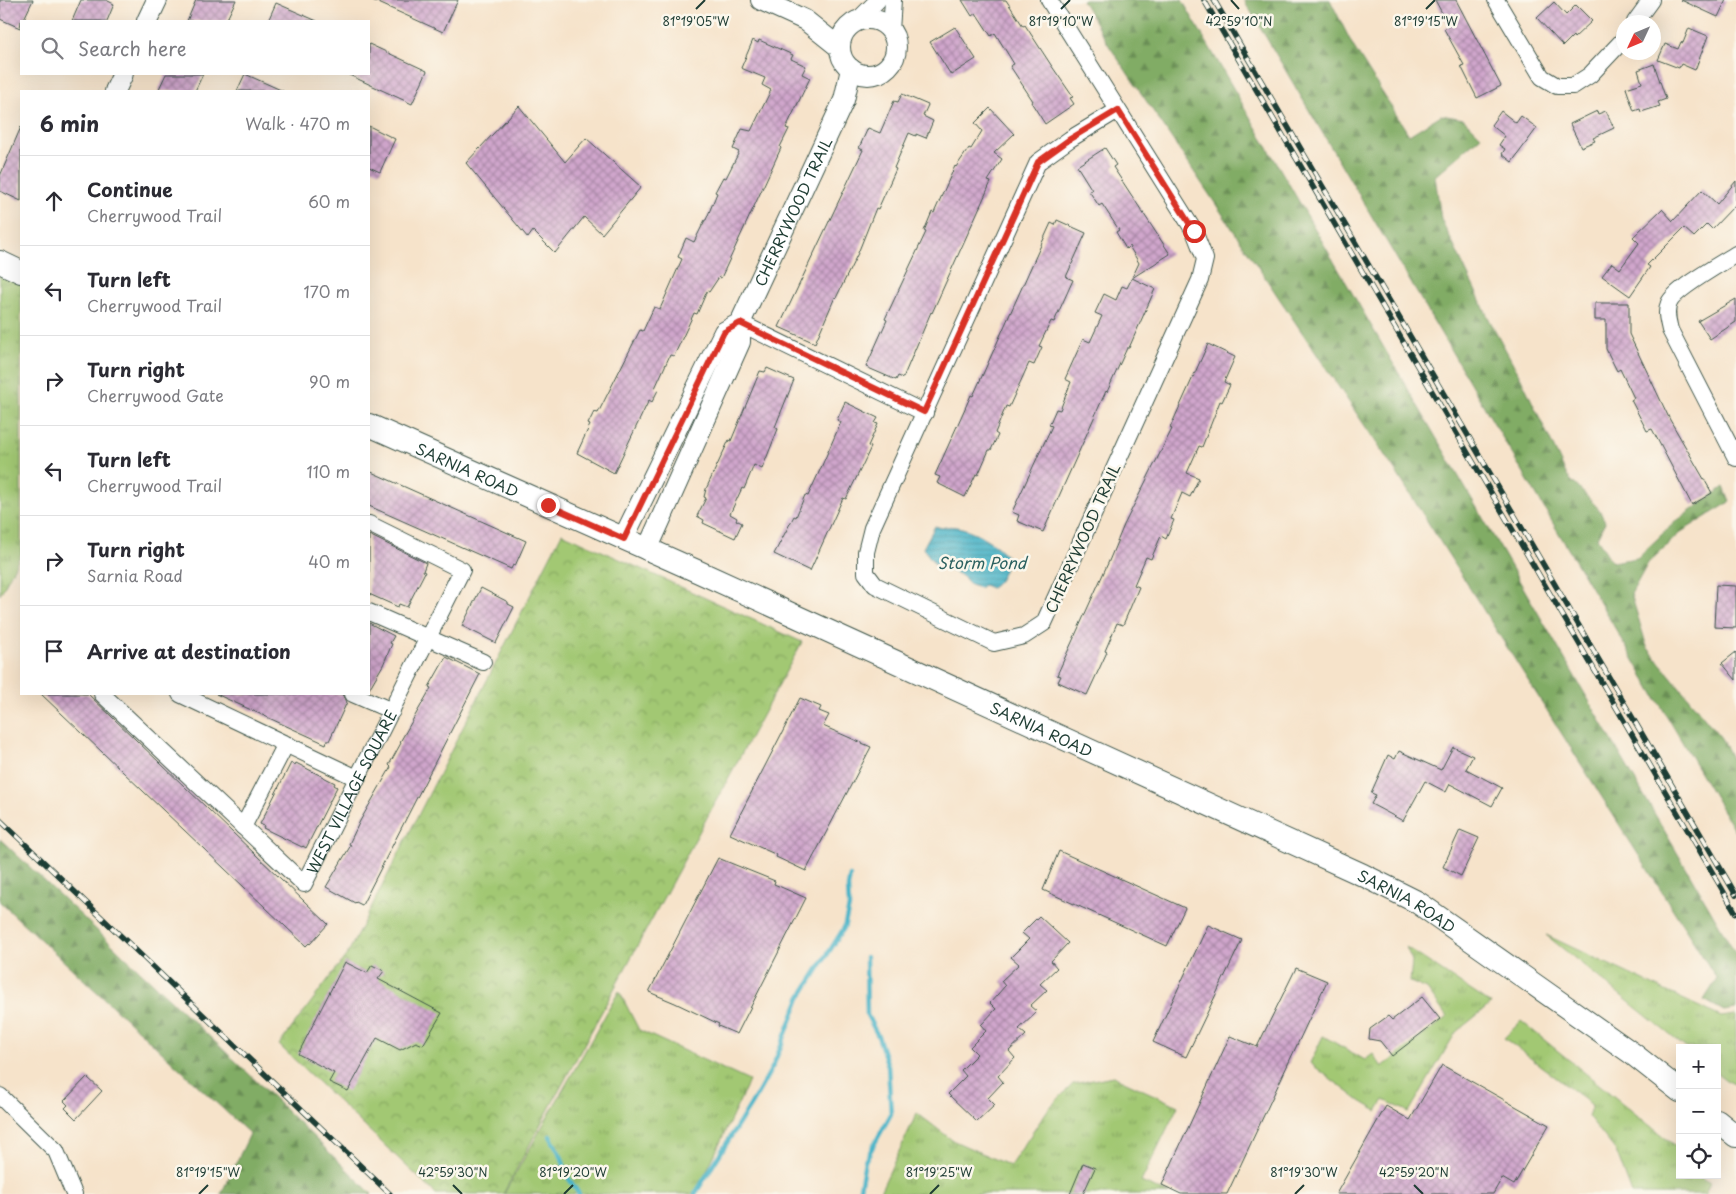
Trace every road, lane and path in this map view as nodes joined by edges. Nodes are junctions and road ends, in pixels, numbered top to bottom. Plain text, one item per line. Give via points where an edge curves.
1 (157, 0) edge
2 (761, 0) edge
3 (878, 0) edge
4 (893, 0) edge
5 (1049, 0) edge
6 (1496, 0) edge
7 (1651, 0) edge
8 (1640, 15) edge
9 (147, 20) edge
10 (805, 20) junction
11 (853, 23) junction
12 (891, 31) junction
13 (1616, 47) edge
14 (840, 48) junction
15 (859, 72) junction
16 (123, 75) edge
17 (115, 90) edge
18 (1118, 110) junction
19 (1736, 254) edge
20 (0, 262) edge
21 (20, 272) edge
22 (740, 323) junction
23 (924, 412) junction
24 (370, 425) edge
25 (1736, 458) edge
26 (370, 524) edge
27 (624, 539) junction
28 (647, 550) junction
29 (370, 612) edge
30 (428, 638) junction
31 (483, 662) dead end
32 (103, 695) edge
33 (182, 695) edge
34 (355, 695) edge
35 (392, 711) junction
36 (286, 744) junction
37 (357, 778) junction
38 (243, 827) junction
39 (1677, 1089) edge
40 (0, 1096) edge
41 (1721, 1124) edge
42 (1736, 1136) edge
43 (74, 1194) edge

1 - 9 street
2 - 10 street
3 - 11 street
4 - 12 street
5 - 18 street, CHERRYWOOD TRAIL
6 - 13 street via 1542,77 1557,86 1573,86
7 - 8 street
10 - 11 street
10 - 14 street
11 - 12 street via 875,20
11 - 14 street via 842,36
12 - 15 street via 896,50 893,59 885,69 874,74
14 - 15 street via 843,60
15 - 22 street, CHERRYWOOD TRAIL
16 - 17 street
18 - 23 street, CHERRYWOOD TRAIL via 1038,162
18 - 23 street, CHERRYWOOD TRAIL via 1194,231 1205,259 1200,280 1044,622 1024,636 994,643 875,585 866,573 866,552 872,528
19 - 25 street via 1688,285 1670,301 1667,313 1670,330
20 - 21 main road
22 - 23 street
22 - 27 street, CHERRYWOOD TRAIL via 724,332
22 - 28 street, CHERRYWOOD TRAIL via 740,342
24 - 27 main road, SARNIA ROAD
26 - 30 street, WEST VILLAGE SQUARE via 462,570
27 - 28 main road, SARNIA ROAD
28 - 39 main road, SARNIA ROAD via 1417,902 1633,1054
29 - 30 street
30 - 31 street
30 - 35 street, WEST VILLAGE SQUARE
32 - 38 street, WEST VILLAGE SQUARE
33 - 36 street
34 - 35 street
35 - 37 street, WEST VILLAGE SQUARE
36 - 37 street
36 - 38 street
37 - 38 street, WEST VILLAGE SQUARE via 304,884
40 - 43 street via 56,1151
41 - 42 main road

